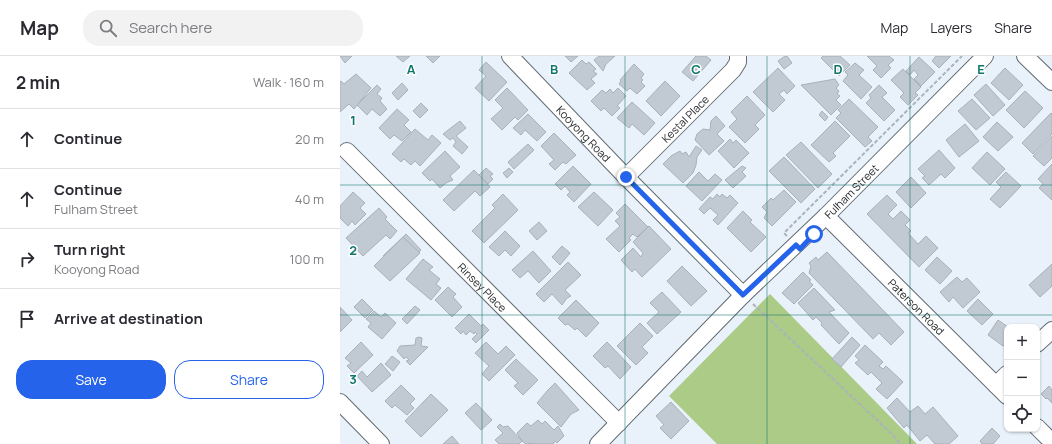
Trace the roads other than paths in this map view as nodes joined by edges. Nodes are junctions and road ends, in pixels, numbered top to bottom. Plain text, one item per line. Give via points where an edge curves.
1 (510, 56) edge
2 (738, 56) edge
3 (986, 56) edge
4 (1025, 56) edge
5 (1052, 82) edge
6 (347, 151) dead end
7 (626, 177) junction
8 (826, 216) junction
9 (743, 295) junction
10 (1052, 330) edge
11 (1040, 341) edge
12 (1001, 379) edge
13 (340, 402) edge
14 (619, 424) junction
15 (1040, 429) edge
16 (1052, 442) edge
17 (381, 444) edge
18 (598, 444) edge

1 - 7 street, Kooyong Road
2 - 7 street, Kestal Place via 738,62 733,70
3 - 8 street, Fulham Street
4 - 5 street
6 - 14 street, Rinsey Place
7 - 9 street, Kooyong Road
8 - 9 street, Fulham Street
8 - 12 street, Paterson Road
9 - 14 street, Fulham Street
10 - 11 street
13 - 17 street
14 - 18 street, Fulham Street
15 - 16 street

